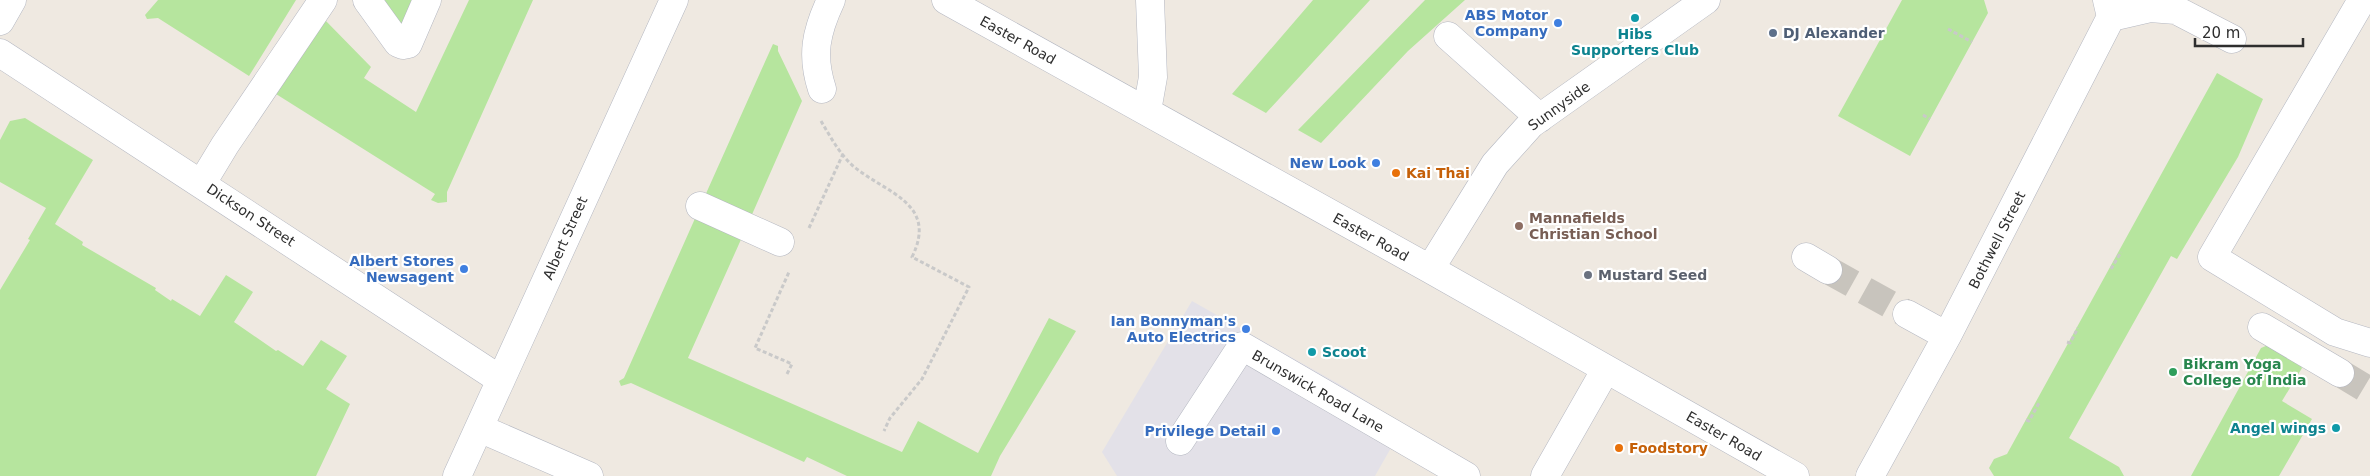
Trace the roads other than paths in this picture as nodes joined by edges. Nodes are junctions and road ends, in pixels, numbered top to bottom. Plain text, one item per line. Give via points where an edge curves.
1 (12, 0) edge
2 (322, 0) edge
3 (367, 0) edge
4 (427, 0) edge
5 (674, 0) edge
6 (830, 0) edge
7 (946, 0) edge
8 (1150, 0) edge
9 (1706, 0) edge
10 (2362, 0) edge
11 (2109, 9) edge
12 (0, 21) edge
13 (1448, 36) dead end
14 (2232, 39) dead end
15 (0, 53) edge
16 (822, 89) dead end
17 (1147, 111) junction
18 (1540, 118) junction
19 (202, 183) junction
20 (700, 206) dead end
21 (780, 242) dead end
22 (1430, 269) junction
23 (1908, 314) tunnel mouth
24 (2262, 327) dead end
25 (1947, 336) junction
26 (2370, 343) edge
27 (1606, 369) junction
28 (2340, 373) tunnel mouth
29 (501, 380) junction
30 (479, 428) junction
31 (1180, 441) dead end
32 (457, 476) edge
33 (589, 476) edge
34 (1466, 476) edge
35 (1546, 476) edge
36 (1795, 476) edge
37 (1870, 476) edge

1 - 12 street
2 - 19 street
3 - 4 street via 398,43 403,45 408,44
5 - 29 street, Albert Street
6 - 16 street via 819,30 815,58
7 - 17 street, Easter Road
8 - 17 street via 1153,77
9 - 18 street, Sunnyside
10 - 26 street via 2212,257 2335,332
11 - 14 street via 2176,10
11 - 25 street, Bothwell Street
13 - 18 street
15 - 19 street, Dickson Street
17 - 22 street, Easter Road
18 - 22 street, Sunnyside via 1495,164
19 - 29 street, Dickson Street
20 - 21 street
22 - 27 street, Easter Road
23 - 25 street
24 - 28 street
25 - 37 street, Bothwell Street
27 - 35 street
27 - 36 street, Easter Road
29 - 30 street, Albert Street
30 - 32 street, Albert Street
30 - 33 street
31 - 34 street, Brunswick Road Lane via 1242,346

